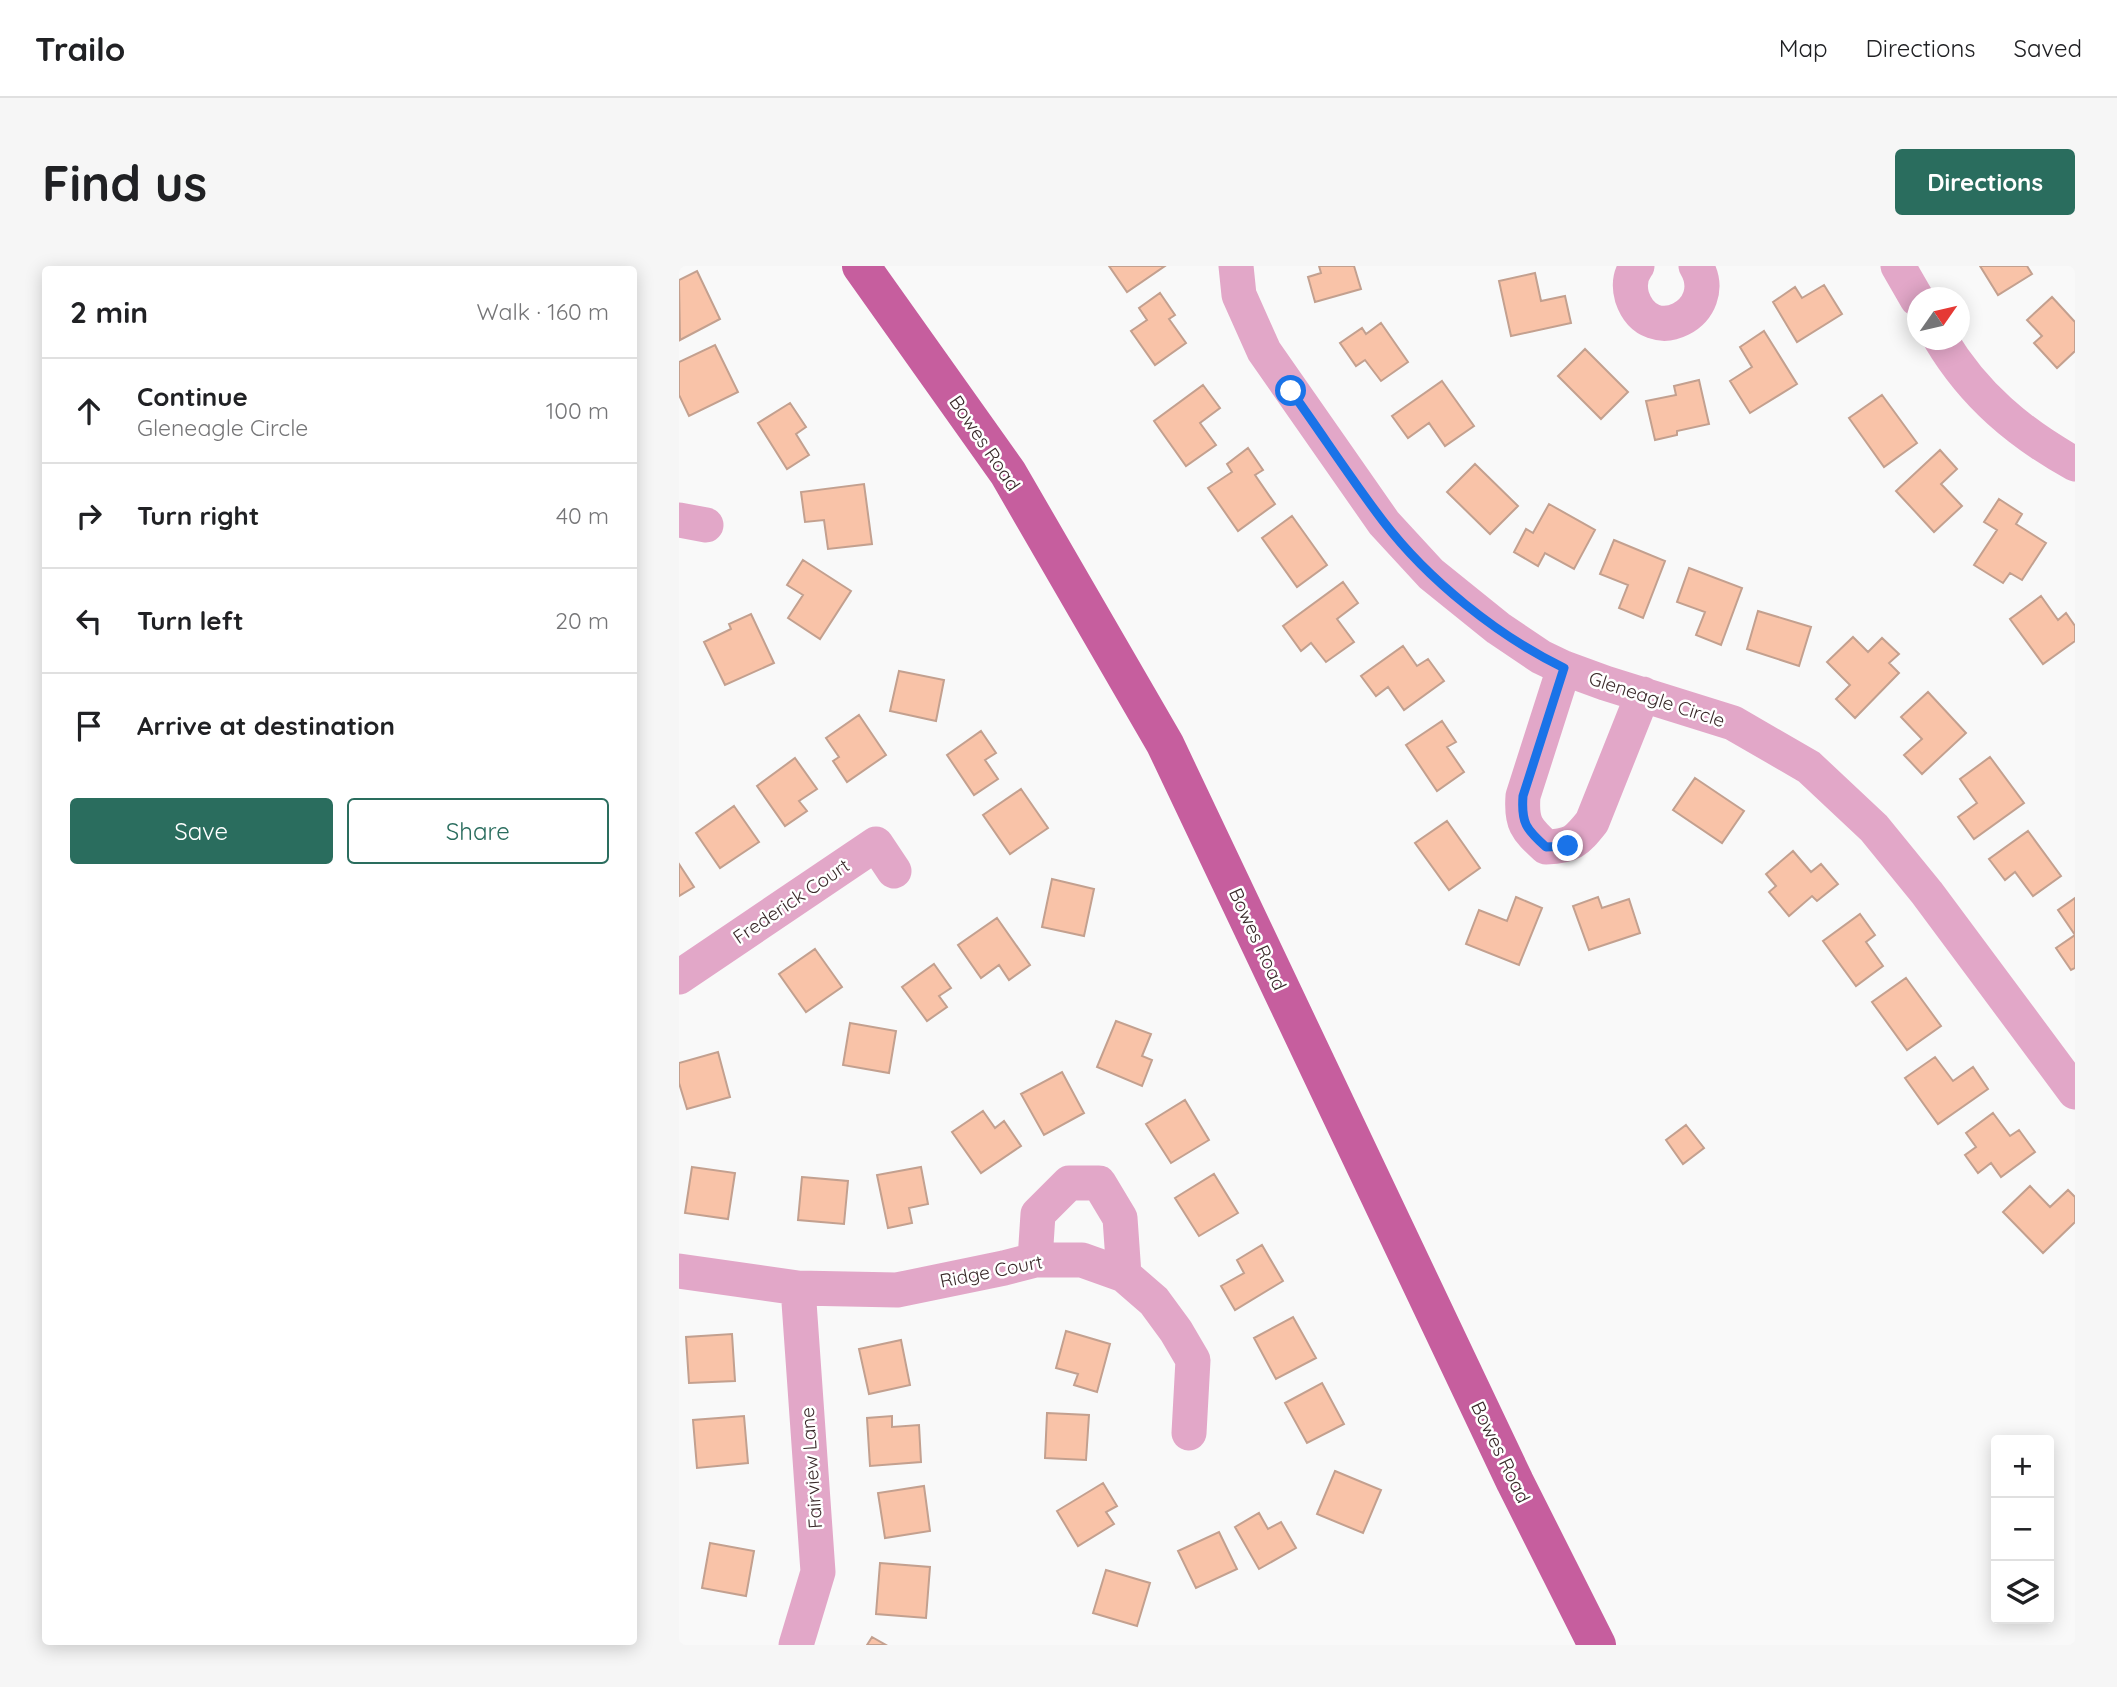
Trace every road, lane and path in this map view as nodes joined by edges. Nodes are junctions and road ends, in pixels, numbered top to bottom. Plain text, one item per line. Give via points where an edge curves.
1 (861, 266) edge
2 (1236, 266) edge
3 (1637, 266) edge
4 (1698, 266) edge
5 (1898, 266) edge
6 (1910, 287) edge
7 (1948, 350) edge
8 (2075, 464) edge
9 (1564, 668) junction
10 (1643, 694) junction
11 (894, 871) dead end
12 (679, 978) edge
13 (2075, 1092) edge
14 (1035, 1260) junction
15 (679, 1271) edge
16 (1125, 1275) junction
17 (799, 1288) junction
18 (1189, 1433) dead end
19 (796, 1645) edge
20 (1597, 1645) edge

1 - 20 main road, Bowes Road via 1008,473 1165,744
2 - 9 street, Gleneagle Circle via 1239,295 1263,351 1384,523 1431,574 1498,628
3 - 4 street via 1630,281 1636,308 1659,323 1673,323 1697,306 1702,278
5 - 6 street
7 - 8 street via 1979,391 2017,428
9 - 10 street, Gleneagle Circle
9 - 10 street via 1521,815 1546,847 1568,846 1592,822
10 - 13 street, Gleneagle Circle via 1733,723 1809,766 1883,839
11 - 12 street, Frederick Court via 876,844
14 - 16 street, Ridge Court via 1082,1260
14 - 16 street via 1038,1214 1069,1183 1099,1183 1120,1218
14 - 17 street, Ridge Court via 897,1290
15 - 17 street, Ridge Court
16 - 18 street, Ridge Court via 1154,1301 1193,1360
17 - 19 street, Fairview Lane via 818,1572

